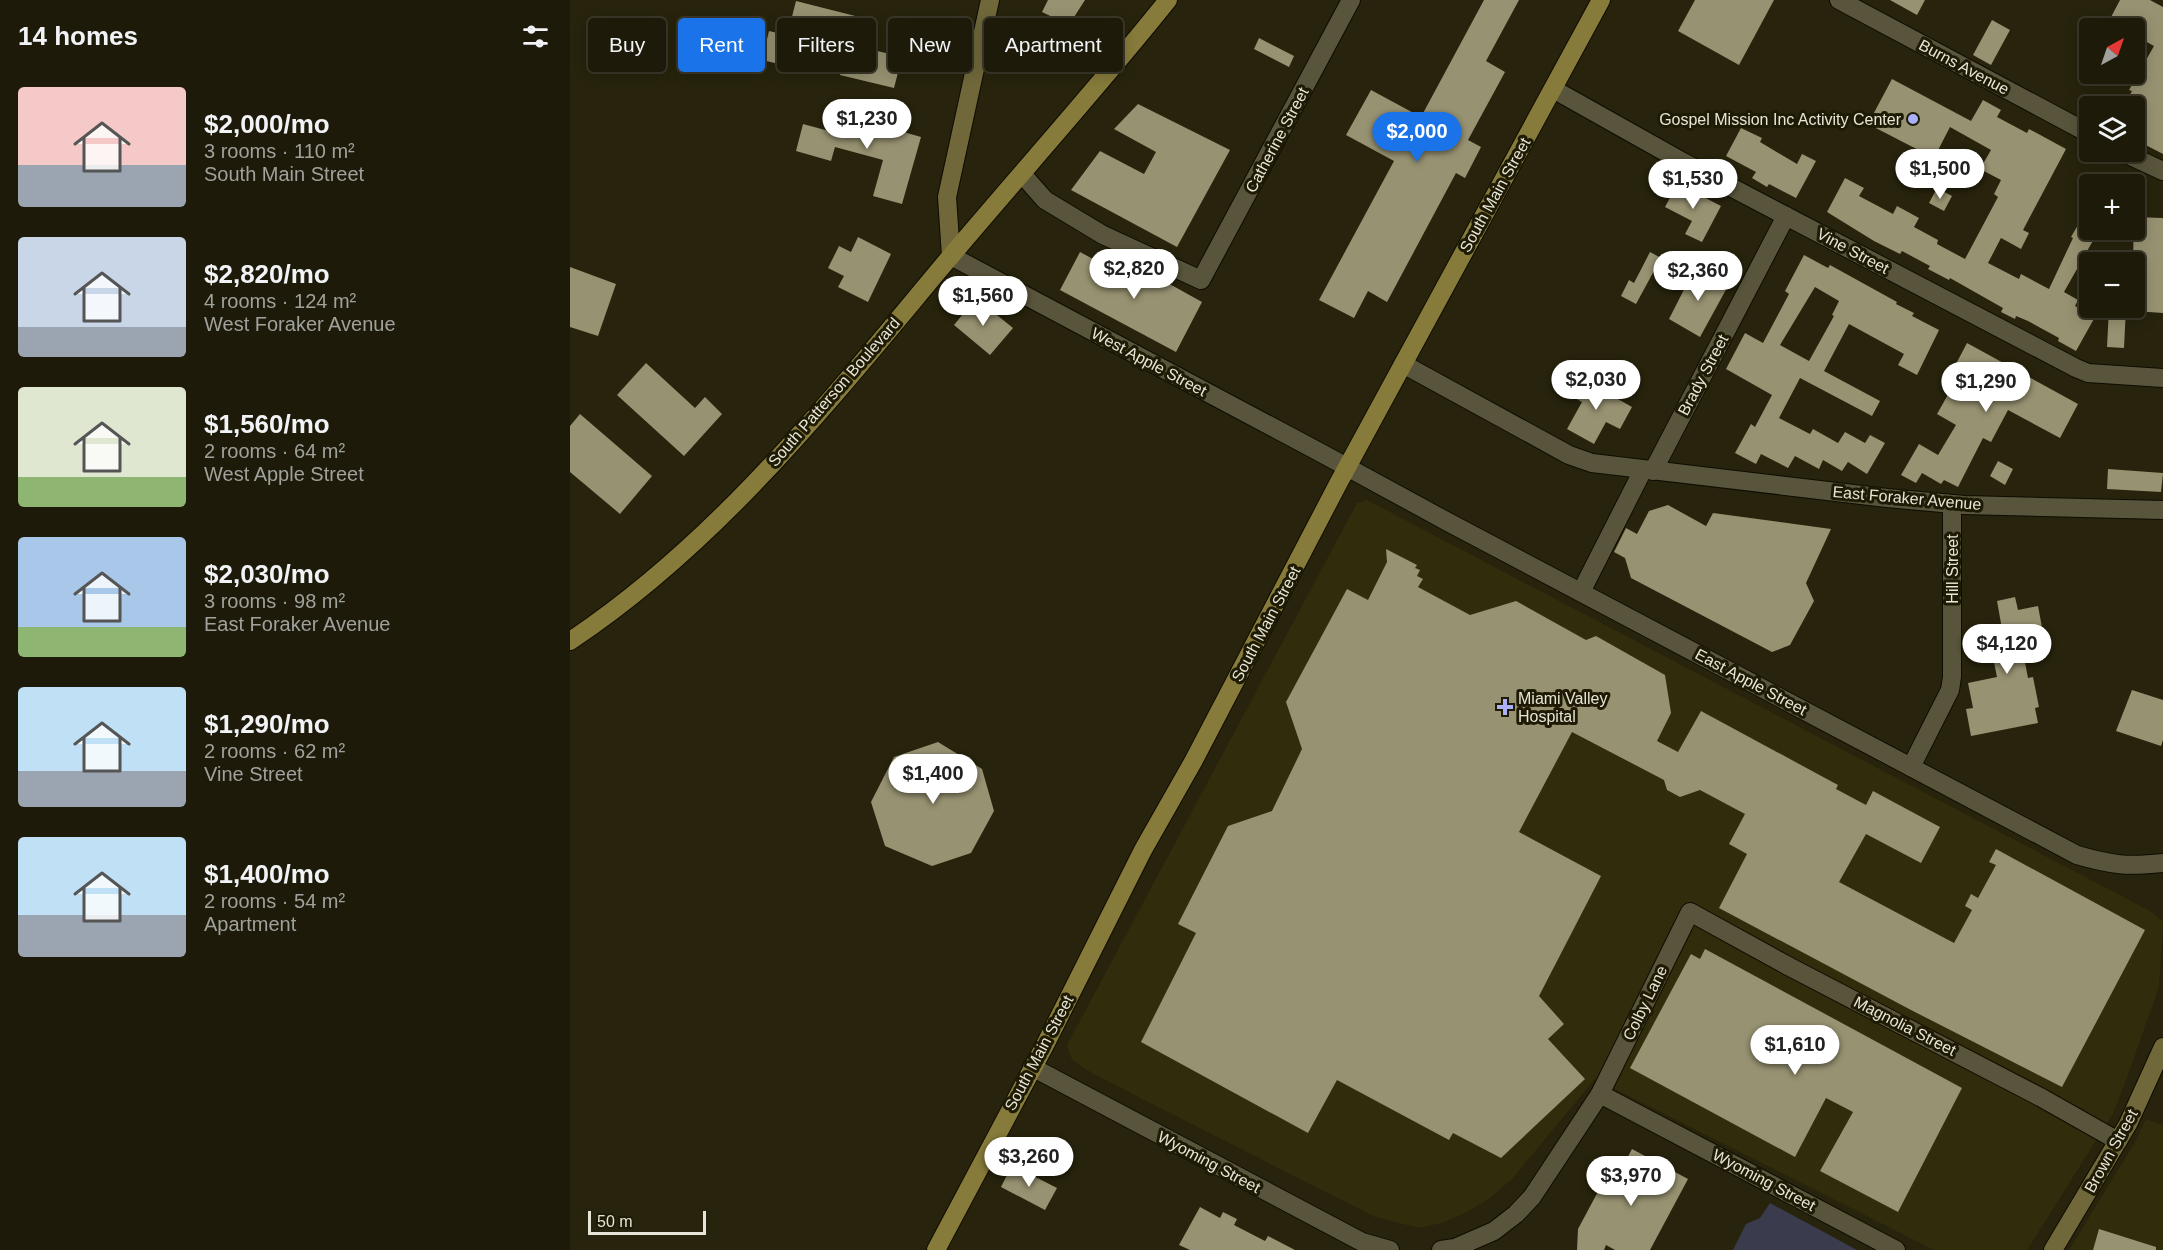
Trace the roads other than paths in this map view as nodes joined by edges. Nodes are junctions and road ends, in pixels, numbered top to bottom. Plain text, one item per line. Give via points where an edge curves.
1 (990, 0) edge
2 (1168, 0) edge
3 (1351, 0) edge
4 (1839, 0) edge
5 (1594, 2) edge
6 (1553, 89) junction
7 (2079, 128) edge
8 (2144, 162) edge
9 (2163, 171) edge
10 (1022, 174) junction
11 (1786, 216) junction
12 (951, 256) junction
13 (1403, 364) junction
14 (2163, 378) edge
15 (1348, 467) junction
16 (1648, 470) junction
17 (1952, 504) junction
18 (2163, 510) edge
19 (1581, 592) junction
20 (594, 625) junction
21 (570, 641) edge
22 (570, 651) edge
23 (1911, 767) junction
24 (2163, 863) edge
25 (1690, 912) joint
26 (2163, 1047) edge
27 (1032, 1067) junction
28 (1600, 1094) junction
29 (2118, 1142) junction
30 (936, 1250) edge
31 (1390, 1250) edge
32 (1441, 1250) edge
33 (1896, 1250) edge
34 (2053, 1250) edge

1 - 12 street via 947,197
2 - 10 main road, South Patterson Boulevard
3 - 10 street, Catherine Street via 1201,280 1103,235 1045,200
4 - 7 street, Burns Avenue
5 - 6 main road, South Main Street
6 - 11 street, Vine Street
6 - 13 main road, South Main Street
8 - 9 street
10 - 12 main road, South Patterson Boulevard
11 - 14 street, Vine Street via 2081,370
11 - 16 street, Brady Street
12 - 15 street, West Apple Street
12 - 20 main road, South Patterson Boulevard via 827,403 717,520
13 - 15 main road, South Main Street
13 - 16 street, East Foraker Avenue via 1569,454 1592,463
15 - 19 street, East Apple Street
15 - 27 main road, South Main Street
16 - 17 street, East Foraker Avenue
16 - 19 street, Brady Street
17 - 18 street, East Foraker Avenue
17 - 23 street, Hill Street via 1950,690
19 - 23 street, East Apple Street
20 - 21 main road, South Patterson Boulevard
20 - 22 main road, South Patterson Boulevard
23 - 24 street, East Apple Street via 2077,855 2112,865
25 - 28 street, Colby Lane
25 - 29 street, Magnolia Street
26 - 29 street, Brown Street
27 - 30 main road, South Main Street
27 - 31 street, Wyoming Street via 1362,1242
28 - 32 street, Colby Lane via 1516,1214 1494,1231
28 - 33 street, Wyoming Street
29 - 34 street, Brown Street

